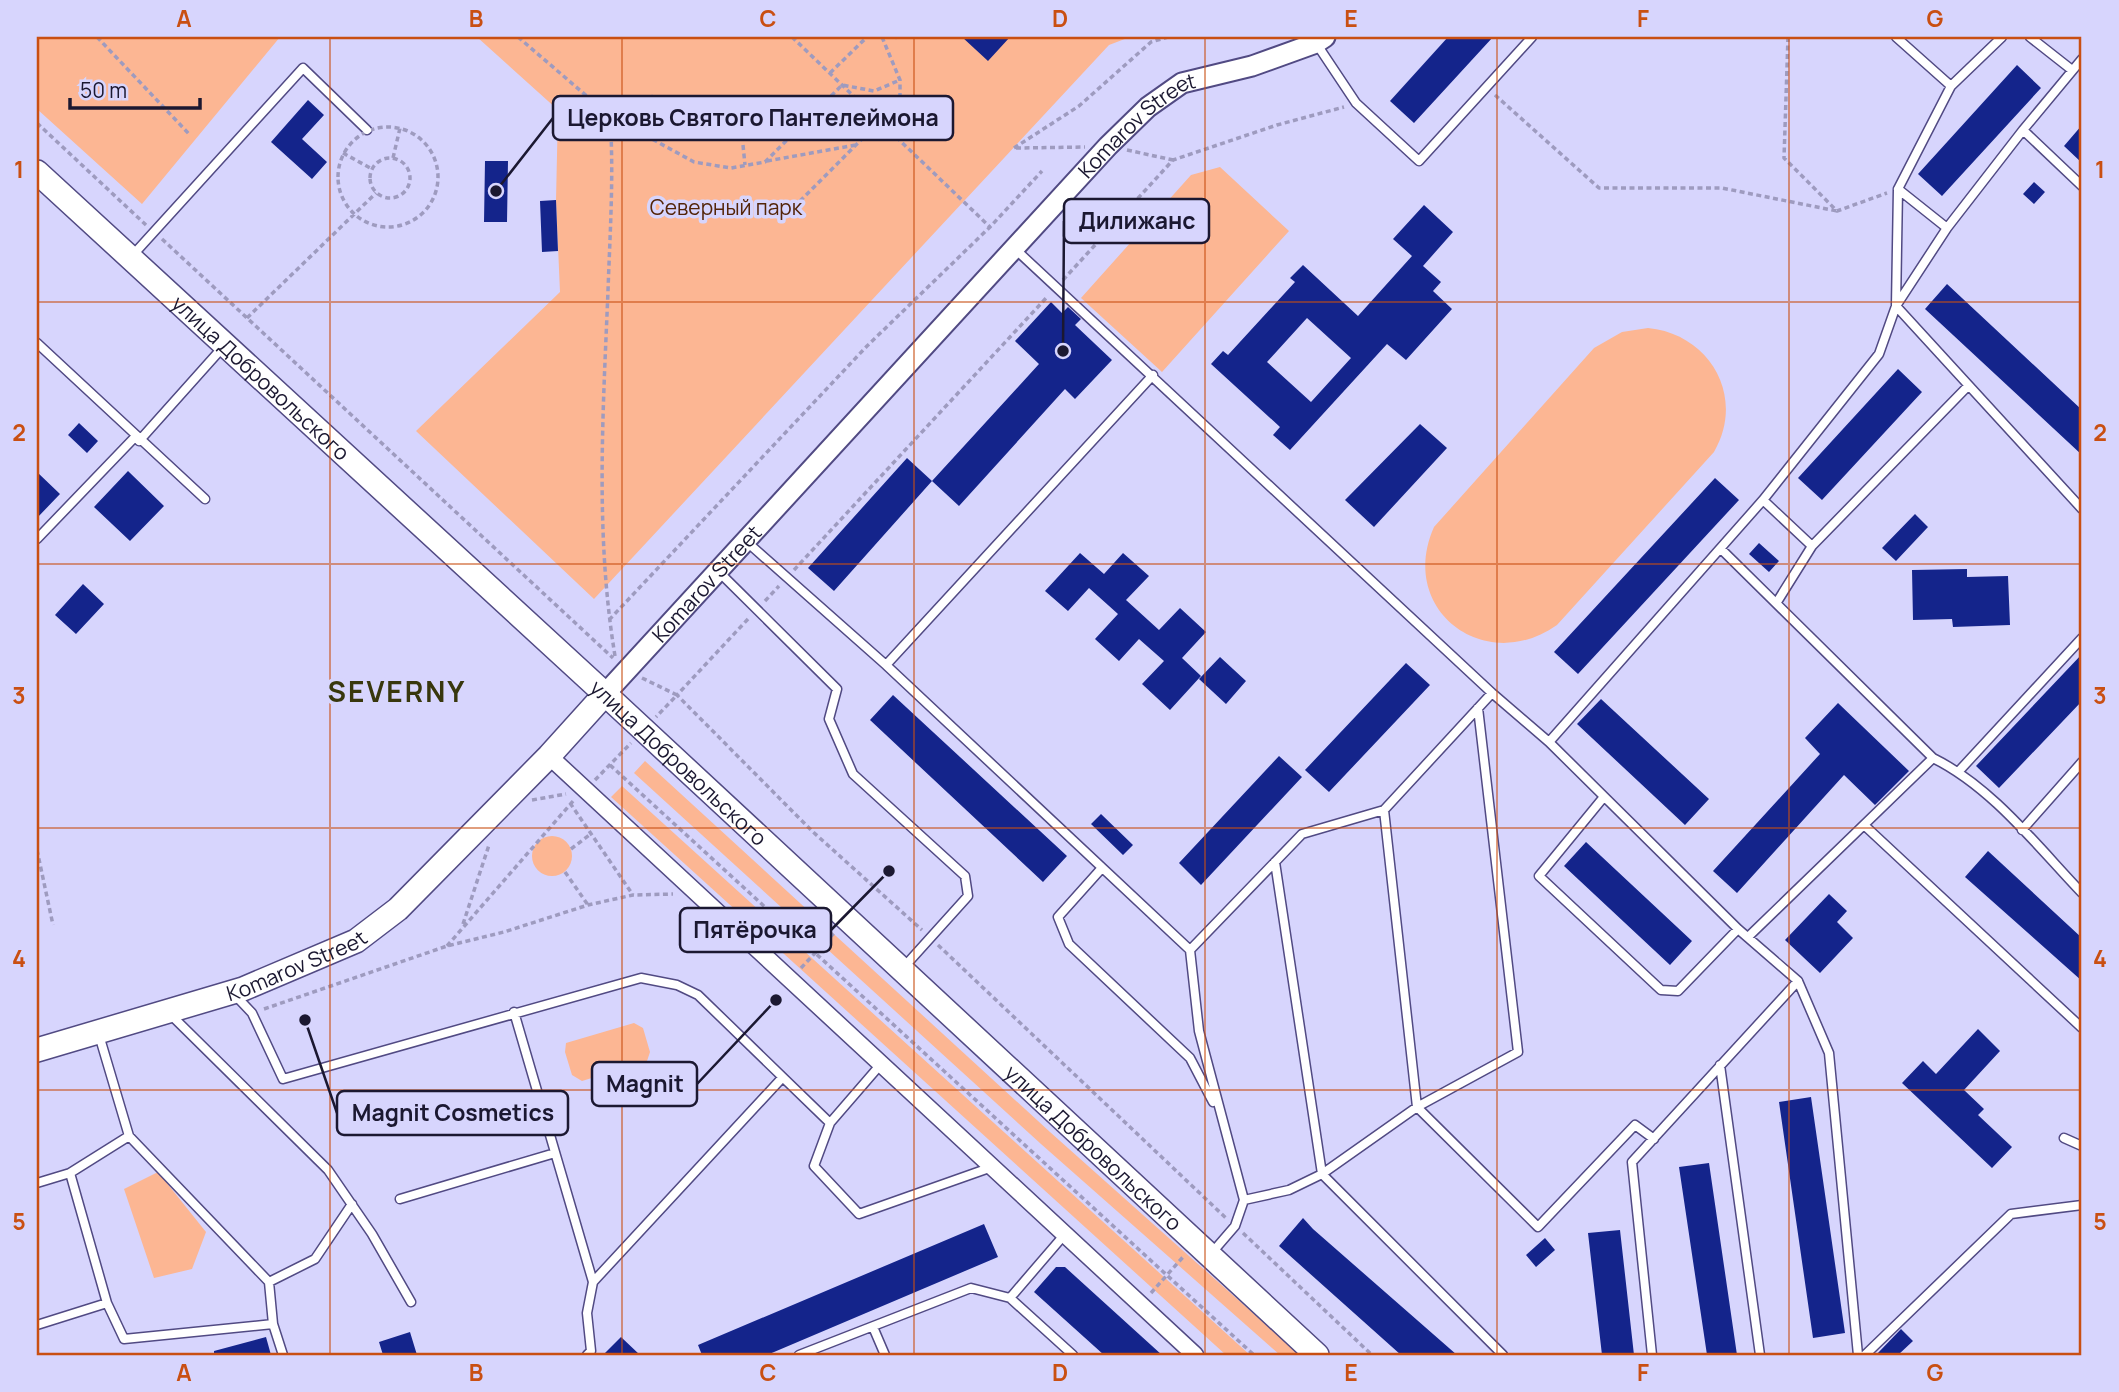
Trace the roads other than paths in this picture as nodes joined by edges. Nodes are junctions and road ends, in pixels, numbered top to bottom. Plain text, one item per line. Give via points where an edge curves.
1 (1532, 37) edge
2 (1896, 37) edge
3 (2002, 37) edge
4 (2030, 37) edge
5 (1320, 40) edge
6 (2082, 59) edge
7 (2072, 70) junction
8 (1951, 86) junction
9 (368, 130) road end
10 (2023, 130) junction
11 (37, 172) edge
12 (2082, 186) edge
13 (1898, 189) junction
14 (1947, 228) junction
15 (1014, 248) junction
16 (130, 258) junction
17 (1896, 306) junction
18 (37, 343) edge
19 (225, 345) junction
20 (1153, 375) junction
21 (1968, 386) junction
22 (137, 439) junction
23 (205, 499) dead end
24 (1763, 500) junction
25 (2082, 509) edge
26 (37, 539) edge
27 (747, 542) junction
28 (1812, 546) junction
29 (1721, 550) junction
30 (719, 572) junction
31 (1777, 602) junction
32 (2082, 638) edge
33 (886, 665) junction
34 (1492, 693) junction
35 (605, 694) junction
36 (1478, 708) junction
37 (1549, 742) junction
38 (549, 756) junction
39 (1933, 758) junction
40 (2082, 762) edge
41 (1959, 771) junction
42 (1604, 798) junction
43 (1384, 810) junction
44 (1864, 825) junction
45 (2022, 830) junction
46 (1275, 862) junction
47 (1101, 869) junction
48 (2082, 893) edge
49 (1738, 929) junction
50 (1748, 937) junction
51 (1190, 950) junction
52 (902, 969) junction
53 (1798, 981) junction
54 (232, 992) junction
55 (167, 1011) junction
56 (514, 1012) junction
57 (2082, 1028) edge
58 (99, 1032) junction
59 (37, 1050) edge
60 (881, 1064) junction
61 (1720, 1065) junction
62 (782, 1079) junction
63 (1417, 1107) junction
64 (1219, 1114) junction
65 (830, 1123) junction
66 (129, 1136) junction
67 (2064, 1138) dead end
68 (1654, 1139) junction
69 (2082, 1146) edge
70 (555, 1153) junction
71 (992, 1167) junction
72 (70, 1173) junction
73 (1322, 1174) junction
74 (37, 1183) edge
75 (400, 1199) dead end
76 (1244, 1200) junction
77 (352, 1204) junction
78 (2082, 1205) edge
79 (1065, 1234) junction
80 (1203, 1249) junction
81 (269, 1282) junction
82 (593, 1282) junction
83 (1010, 1298) junction
84 (411, 1302) dead end
85 (107, 1303) junction
86 (273, 1324) junction
87 (37, 1325) edge
88 (873, 1327) junction
89 (283, 1355) edge
90 (587, 1355) edge
91 (799, 1355) edge
92 (885, 1355) edge
93 (1073, 1355) edge
94 (1195, 1355) edge
95 (1317, 1355) edge
96 (1503, 1355) edge
97 (1652, 1355) edge
98 (1760, 1355) edge
99 (1858, 1355) edge
100 (1864, 1355) edge

1 - 5 lane via 1419,161 1356,103
2 - 8 lane
3 - 8 lane
4 - 7 lane
5 - 15 street, Komarov Street via 1252,66 1182,83 1148,107 1108,146
6 - 7 lane
7 - 10 lane
8 - 13 lane
9 - 16 lane via 303,68
10 - 12 lane
10 - 14 lane
11 - 16 main road, улица Добровольского
13 - 14 lane
13 - 17 lane
14 - 17 lane
15 - 20 lane
15 - 27 street, Komarov Street
16 - 19 main road, улица Добровольского
17 - 21 lane
17 - 24 lane via 1879,354
18 - 22 lane
19 - 22 lane
19 - 35 main road, улица Добровольского
20 - 33 lane
20 - 34 lane
21 - 25 lane
21 - 28 lane
22 - 23 lane
22 - 26 lane
24 - 28 lane
24 - 29 lane
27 - 30 street, Komarov Street
27 - 33 lane
28 - 31 lane
29 - 31 lane
29 - 37 lane
30 - 35 street, Komarov Street
30 - 52 lane via 837,689 829,719 853,774 965,876 968,896
31 - 39 lane
32 - 41 lane
33 - 47 lane
34 - 36 lane
34 - 37 lane
35 - 38 main road, Komarov Street
35 - 52 main road, улица Добровольского
36 - 43 lane
36 - 63 lane via 1518,1052
37 - 42 lane
38 - 54 main road, Komarov Street via 398,909 356,942
38 - 60 street
39 - 41 lane
39 - 44 lane
40 - 45 lane
41 - 45 lane
42 - 49 lane
42 - 49 lane via 1539,876 1661,990 1678,991
43 - 46 lane via 1302,834
43 - 63 lane
44 - 50 lane
44 - 57 lane
45 - 48 lane
46 - 51 lane
46 - 73 lane
47 - 51 lane
47 - 64 lane via 1058,917 1069,944 1190,1058
49 - 50 lane
50 - 53 lane
51 - 64 lane via 1199,1031
52 - 80 main road, улица Добровольского
53 - 61 lane
53 - 99 lane via 1829,1053
54 - 55 main road, Komarov Street
54 - 56 lane via 252,1013 284,1079
55 - 58 main road, Komarov Street
55 - 77 lane via 328,1170
56 - 62 lane via 642,978 677,985 698,995
56 - 70 lane
58 - 59 main road, Komarov Street
58 - 66 lane
60 - 65 lane
60 - 71 street
61 - 68 lane
61 - 98 lane
62 - 65 lane
62 - 82 lane
63 - 68 lane via 1538,1227 1635,1125
63 - 73 lane
64 - 76 lane
65 - 71 lane via 814,1166 859,1214
66 - 72 lane
66 - 81 lane
67 - 69 lane
68 - 97 lane via 1632,1163
70 - 75 lane
70 - 82 lane
71 - 79 street
72 - 74 lane
72 - 85 lane
73 - 76 lane via 1289,1190
73 - 96 lane
76 - 80 lane via 1235,1227
77 - 81 lane via 315,1259
77 - 84 lane
78 - 100 lane via 2011,1214
79 - 83 lane
79 - 94 street
80 - 95 main road, улица Добровольского
81 - 86 lane
82 - 90 lane via 587,1313 591,1351
83 - 88 lane via 971,1288
83 - 93 lane
85 - 86 lane via 124,1339
85 - 87 lane
86 - 89 lane
88 - 91 lane
88 - 92 lane

